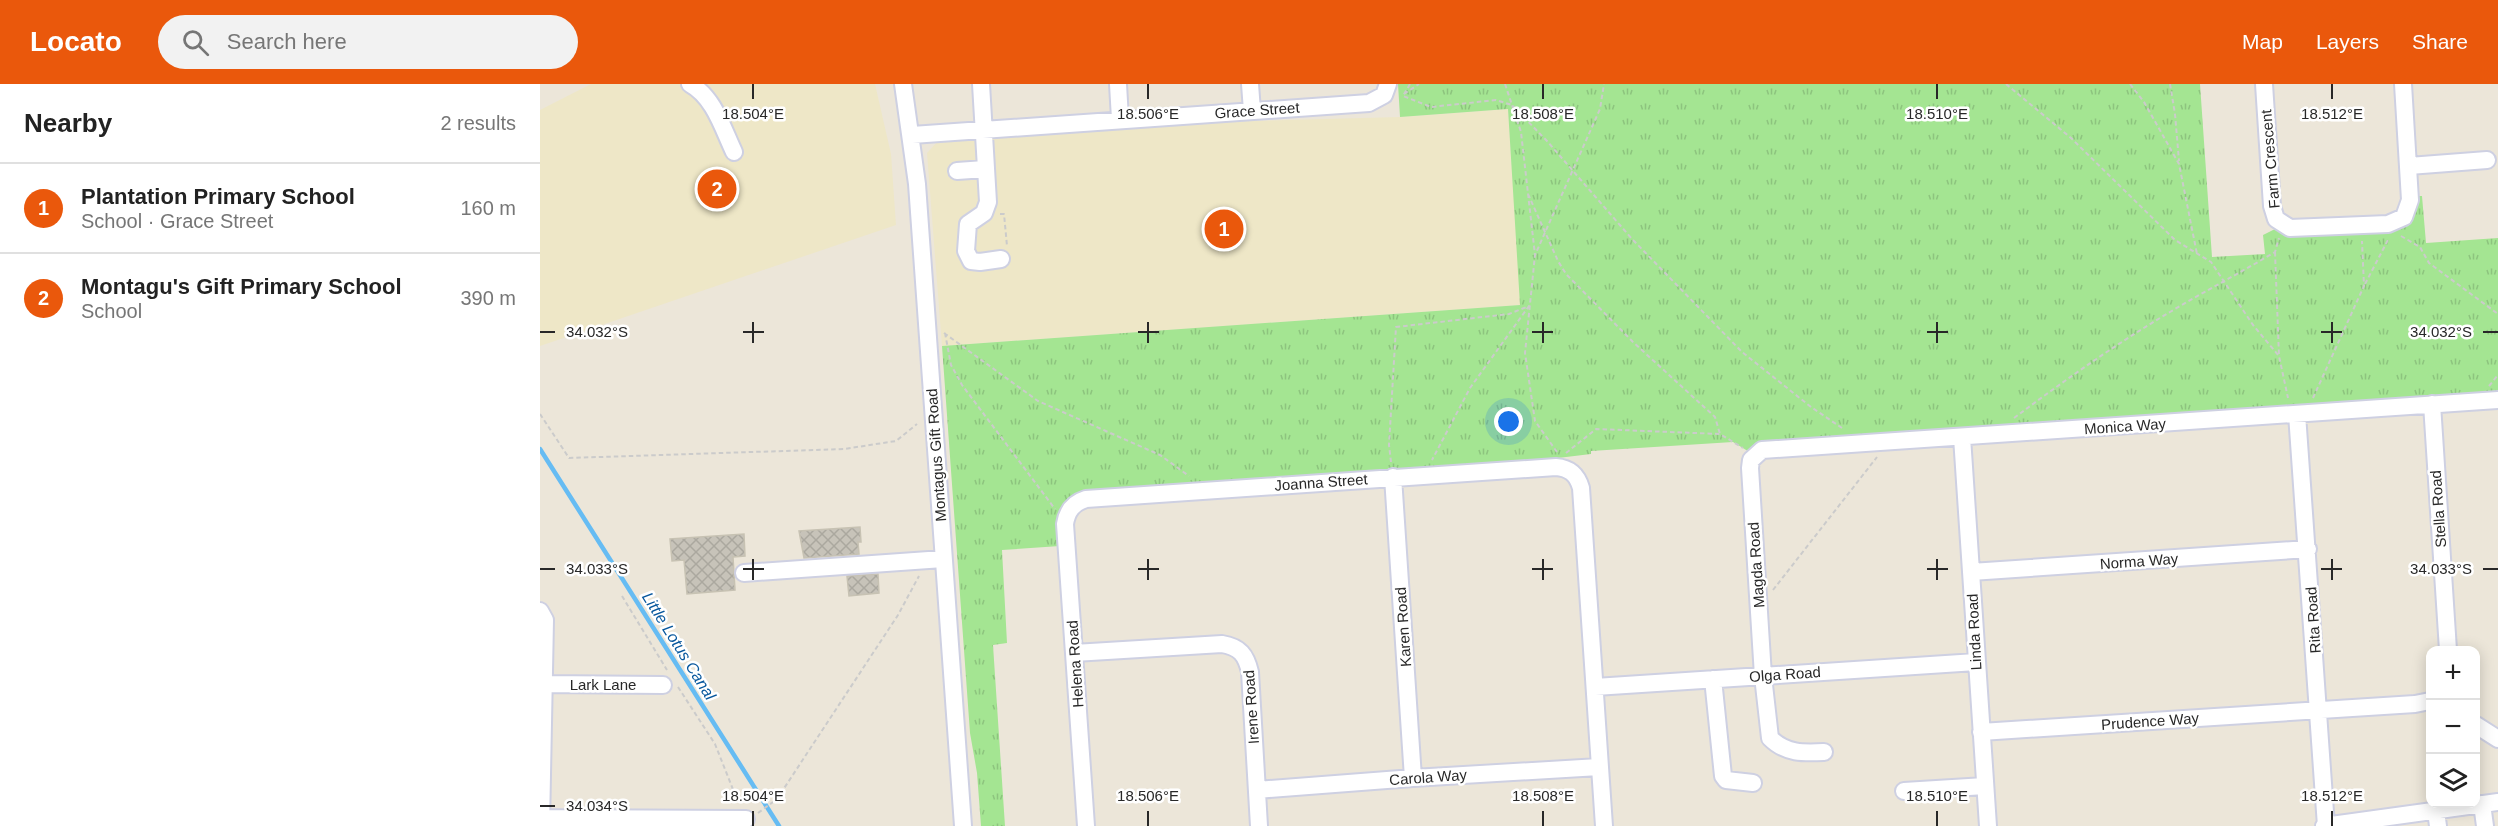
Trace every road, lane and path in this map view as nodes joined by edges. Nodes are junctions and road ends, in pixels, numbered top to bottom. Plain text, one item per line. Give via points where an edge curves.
1 (690, 84) edge
2 (903, 84) edge
3 (981, 84) edge
4 (1118, 84) edge
5 (1250, 84) edge
6 (1410, 84) edge
7 (1505, 84) edge
8 (1604, 84) edge
9 (2006, 84) edge
10 (2130, 84) edge
11 (2170, 84) edge
12 (2264, 84) edge
13 (2403, 84) edge
14 (1386, 89) edge
15 (1512, 105) junction
16 (1252, 111) junction
17 (1120, 119) junction
18 (984, 129) junction
19 (912, 135) junction
20 (734, 152) dead end
21 (2487, 160) dead end
22 (2179, 164) junction
23 (2409, 166) junction
24 (985, 168) junction
25 (957, 171) dead end
26 (1573, 171) junction
27 (1528, 194) junction
28 (984, 213) junction
29 (2283, 225) junction
30 (2361, 226) junction
31 (1545, 233) junction
32 (2275, 252) junction
33 (1535, 255) junction
34 (2198, 256) junction
35 (1001, 259) joint
36 (2226, 282) junction
37 (2364, 286) junction
38 (1529, 306) junction
39 (2498, 314) edge
40 (939, 329) dead end
41 (945, 333) junction
42 (2280, 356) junction
43 (2498, 400) edge
44 (2432, 404) junction
45 (540, 414) edge
46 (2297, 414) junction
47 (917, 423) dead end
48 (1720, 434) junction
49 (1989, 435) junction
50 (1962, 437) junction
51 (1872, 443) junction
52 (1755, 455) junction
53 (1424, 475) junction
54 (1393, 477) junction
55 (1209, 490) junction
56 (1074, 505) joint
57 (1065, 524) junction
58 (2308, 549) junction
59 (935, 560) junction
60 (1971, 572) junction
61 (744, 573) dead end
62 (622, 596) dead end
63 (1758, 603) junction
64 (540, 611) edge
65 (2448, 646) edge
66 (1074, 653) junction
67 (1976, 662) junction
68 (1763, 676) junction
69 (1713, 679) junction
70 (670, 681) junction
71 (543, 684) junction
72 (1595, 687) junction
73 (2426, 701) edge
74 (2319, 710) junction
75 (2480, 728) edge
76 (1981, 732) junction
77 (541, 735) edge
78 (2498, 739) edge
79 (1824, 752) dead end
80 (1599, 767) junction
81 (1413, 778) junction
82 (1753, 783) dead end
83 (1985, 786) junction
84 (1257, 790) junction
85 (1904, 791) dead end
86 (2490, 803) edge
87 (749, 814) junction
88 (2437, 818) edge
89 (541, 822) edge
90 (963, 826) edge
91 (1086, 826) edge
92 (1259, 826) edge
93 (1604, 826) edge
94 (1988, 826) edge
95 (2325, 826) edge
96 (2485, 826) edge

1 - 20 street via 711,104
2 - 19 street, Montagus Gift Road
3 - 18 street
4 - 17 street
5 - 16 street
6 - 15 path via 1403,96 1431,107 1496,100
7 - 15 path
8 - 26 path via 1600,109
9 - 34 path via 2071,138 2175,240
10 - 22 path
11 - 22 path
12 - 29 street, Farm Crescent via 2272,206 2276,219
13 - 23 street, Farm Crescent
14 - 16 street, Grace Street via 1369,103
15 - 26 path
15 - 27 path via 1521,132
16 - 17 street, Grace Street
17 - 18 street, Grace Street
18 - 19 street, Grace Street
18 - 24 street
19 - 59 street, Montagus Gift Road
21 - 23 street
22 - 34 path
23 - 30 street, Farm Crescent via 2410,200 2404,217 2388,224
24 - 25 street
24 - 28 street via 988,202
26 - 31 path
26 - 51 path via 1632,239 1742,352 1811,407
27 - 31 path
27 - 33 path
28 - 35 path via 1004,214 1008,256
28 - 35 street via 968,224 966,251 971,261
29 - 30 street, Farm Crescent via 2302,229
29 - 32 path
30 - 37 path
31 - 33 path
31 - 48 path via 1566,274 1715,417
32 - 36 path
32 - 42 path
33 - 38 path
34 - 36 path via 2211,262
36 - 42 path via 2253,325
36 - 49 path via 2088,363
37 - 39 path via 2393,232 2420,247 2429,263
37 - 46 path via 2310,406
38 - 48 path via 1525,353 1535,421 1561,457 1596,429
38 - 53 path via 1470,388
38 - 54 path via 1509,315 1396,327 1389,445
40 - 41 path
41 - 55 path via 1038,401 1160,455
41 - 57 path via 951,365 962,385
42 - 46 path via 2290,406
43 - 44 street, Monica Way
44 - 46 street, Monica Way
44 - 65 street, Stella Road
45 - 47 path via 569,458 844,449 896,441
46 - 49 street, Monica Way
46 - 58 street, Rita Road
48 - 52 path
49 - 50 street, Monica Way
50 - 51 street, Monica Way
50 - 60 street, Linda Road
51 - 52 street, Monica Way via 1762,450
51 - 63 path via 1880,453 1764,601
52 - 63 street, Magda Road via 1750,468
53 - 54 street, Joanna Street
53 - 72 street, Joanna Street via 1556,467 1575,475 1581,488
54 - 55 street, Joanna Street
54 - 81 street, Karen Road
55 - 56 street, Joanna Street via 1086,499
56 - 57 street, Helena Road
57 - 66 street, Helena Road
58 - 60 street, Norma Way
58 - 74 street, Rita Road
59 - 61 street
59 - 87 path via 777,799
59 - 90 street, Montagus Gift Road
60 - 67 street, Linda Road
62 - 70 path
63 - 68 street, Magda Road
64 - 71 street via 545,620
66 - 84 street, Irene Road via 1222,644 1241,650 1250,672
66 - 91 street, Helena Road
67 - 68 street, Olga Road
67 - 76 street, Linda Road
68 - 69 street, Olga Road
68 - 79 street, Magda Road via 1770,738 1787,750
69 - 72 street, Olga Road
69 - 82 street via 1723,776 1726,780
70 - 71 street, Lark Lane
70 - 87 path via 715,744 734,792
71 - 77 street
72 - 80 street
73 - 74 street
74 - 76 street, Prudence Way
74 - 95 street, Rita Road
75 - 78 street
76 - 83 street, Linda Road
77 - 89 street
80 - 81 street, Carola Way
80 - 93 street
81 - 84 street, Carola Way
83 - 85 street
83 - 94 street, Linda Road
84 - 92 street, Irene Road
86 - 88 street
86 - 96 street
87 - 89 street
88 - 95 street

